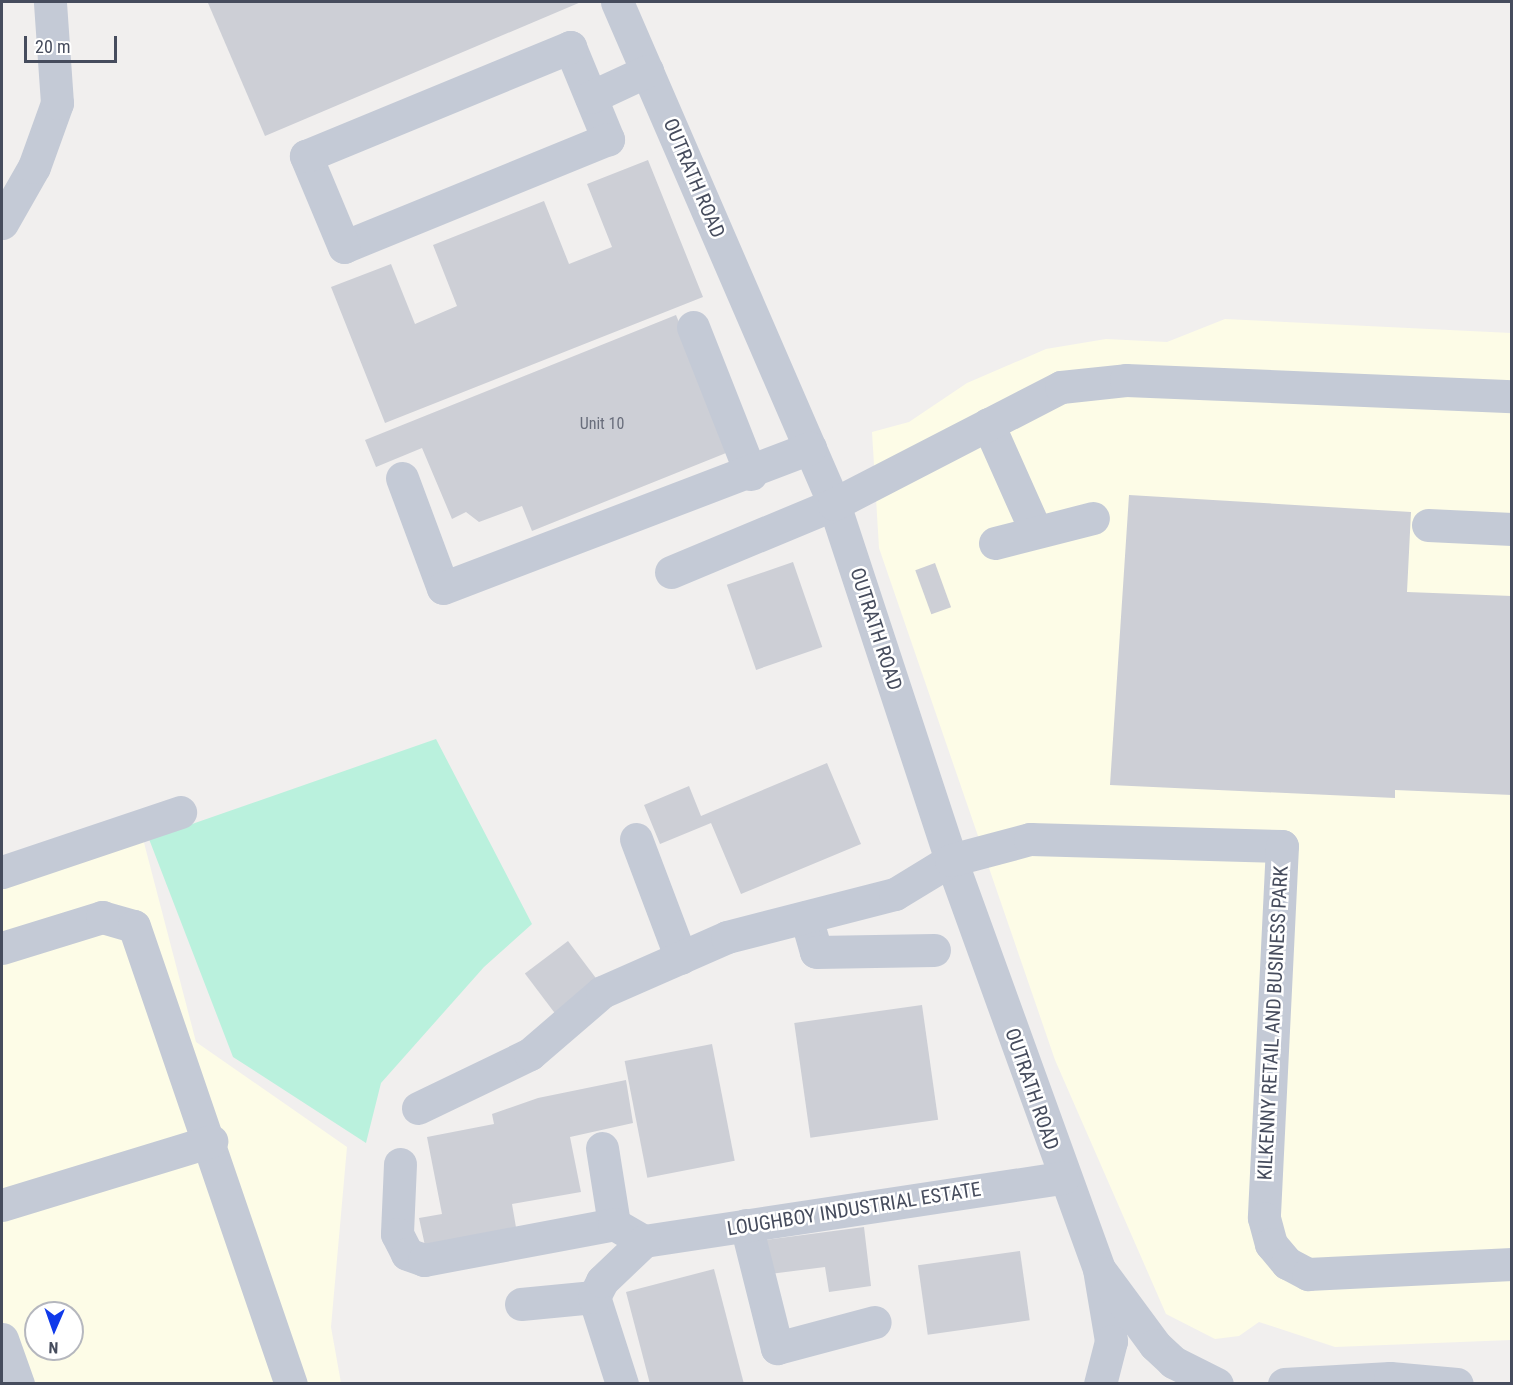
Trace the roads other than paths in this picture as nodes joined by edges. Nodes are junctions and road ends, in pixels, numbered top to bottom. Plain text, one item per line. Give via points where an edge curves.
1 (50, 2) edge
2 (617, 2) edge
3 (648, 71) junction
4 (591, 97) junction
5 (2, 223) edge
6 (693, 327) dead end
7 (1512, 396) edge
8 (988, 424) junction
9 (810, 448) junction
10 (751, 474) junction
11 (402, 477) dead end
12 (834, 504) junction
13 (1093, 518) dead end
14 (1428, 525) dead end
15 (1512, 529) edge
16 (1036, 532) junction
17 (995, 543) dead end
18 (671, 572) dead end
19 (180, 812) dead end
20 (636, 839) dead end
21 (951, 860) junction
22 (2, 872) edge
23 (806, 917) junction
24 (2, 948) edge
25 (934, 950) dead end
26 (681, 958) junction
27 (418, 1108) dead end
28 (211, 1141) junction
29 (602, 1148) dead end
30 (400, 1164) dead end
31 (1063, 1178) junction
32 (2, 1205) edge
33 (614, 1224) junction
34 (746, 1226) junction
35 (644, 1241) junction
36 (1512, 1264) edge
37 (1099, 1269) junction
38 (594, 1297) junction
39 (521, 1304) dead end
40 (875, 1323) dead end
41 (2, 1339) edge
42 (18, 1383) edge
43 (291, 1383) edge
44 (622, 1383) edge
45 (1100, 1383) edge
46 (1217, 1383) edge
47 (1284, 1383) edge
48 (1457, 1383) edge

1 - 5 street via 57,103 34,167
2 - 3 street, OUTRATH ROAD
3 - 4 street
3 - 9 street, OUTRATH ROAD
4 - 4 street via 608,139 344,247 306,156 570,47
6 - 10 street
7 - 8 street via 1126,380 1061,387
8 - 12 street
8 - 16 street
9 - 10 street
9 - 12 street, OUTRATH ROAD
10 - 11 street via 442,588
12 - 18 street
12 - 21 street, OUTRATH ROAD
13 - 16 street
14 - 15 street
16 - 17 street
19 - 22 street
20 - 26 street
21 - 23 street via 895,894
21 - 31 street, OUTRATH ROAD
21 - 36 street, KILKENNY RETAIL AND BUSINESS PARK via 1030,839 1282,846 1264,1218 1270,1244 1287,1263 1308,1274
23 - 25 street via 816,952
23 - 26 street via 727,937
24 - 28 street via 102,917 134,926
26 - 27 street via 602,992 530,1054
28 - 32 street
28 - 43 street
29 - 33 street
30 - 33 street via 397,1234 407,1254 423,1260
31 - 34 street, LOUGHBOY INDUSTRIAL ESTATE
31 - 37 street, OUTRATH ROAD
33 - 35 street
34 - 35 street, LOUGHBOY INDUSTRIAL ESTATE
34 - 40 street via 777,1348
35 - 38 street
37 - 45 street, OUTRATH ROAD via 1111,1341
37 - 46 street, OUTRATH ROAD via 1155,1345 1173,1362
38 - 39 street
38 - 44 street
41 - 42 street
47 - 48 street via 1390,1378

